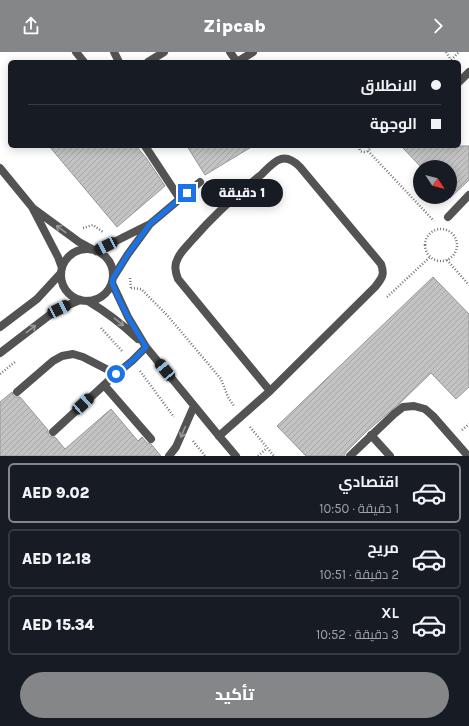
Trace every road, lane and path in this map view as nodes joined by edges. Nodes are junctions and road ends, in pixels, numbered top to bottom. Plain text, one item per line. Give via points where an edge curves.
1 (76, 52) edge
2 (164, 52) edge
3 (253, 52) edge
4 (459, 52) edge
5 (82, 60) edge
6 (151, 60) edge
7 (240, 60) edge
8 (451, 60) edge
9 (469, 72) edge
10 (461, 80) edge
11 (146, 148) edge
12 (359, 148) edge
13 (370, 148) edge
14 (368, 151) junction
15 (1, 172) edge
16 (200, 182) dead end
17 (469, 195) edge
18 (180, 199) junction
19 (32, 207) junction
20 (448, 217) dead end
21 (150, 224) junction
22 (441, 229) junction
23 (94, 250) junction
24 (447, 260) junction
25 (62, 271) junction
26 (112, 280) junction
27 (469, 285) edge
28 (132, 288) dead end
29 (84, 301) junction
30 (0, 327) edge
31 (100, 327) dead end
32 (146, 347) junction
33 (0, 353) edge
34 (132, 361) junction
35 (116, 374) junction
36 (104, 385) junction
37 (270, 391) junction
38 (17, 392) dead end
39 (194, 406) junction
40 (241, 416) junction
41 (184, 430) junction
42 (53, 432) dead end
43 (371, 435) junction
44 (219, 436) junction
45 (151, 439) dead end
46 (267, 448) junction
47 (468, 454) edge
48 (169, 456) edge
49 (205, 456) edge
50 (236, 456) edge
51 (258, 456) edge
52 (274, 456) edge
53 (350, 456) edge
54 (390, 456) edge

1 - 5 street
2 - 6 street
3 - 7 street
4 - 8 path
9 - 10 street
11 - 18 street
12 - 14 path via 360,151
13 - 14 path
14 - 22 path
15 - 19 street
16 - 18 street
17 - 20 street
18 - 21 street
23 -> 19 street
19 - 25 street via 58,257
21 - 23 street
21 - 26 street
22 - 24 path via 451,232 457,242 455,252
22 - 24 path via 435,230 426,239 426,252 435,260
23 - 25 street via 73,253 66,259
23 - 26 street via 106,257 112,266
24 - 27 path
25 - 29 street via 62,282 66,290
25 - 30 street via 37,299
26 - 29 street via 107,292 98,299
26 - 32 street via 128,317
28 - 40 path via 141,290 168,315 221,379 228,397
29 -> 32 street via 121,323
33 -> 29 street via 51,314
31 - 34 path
32 - 34 street
32 - 39 street
34 - 35 street
34 - 41 path
35 - 36 street
35 - 38 street via 73,354 53,361
36 - 42 street
36 - 45 street
37 - 37 street via 375,287 383,276 380,264 300,167 289,159 275,162 214,217 181,253 175,267 178,279
37 - 40 street
39 - 41 street
39 - 44 street
40 - 44 street
40 - 46 path
41 -> 48 street
41 - 49 path
43 - 47 street via 403,407 414,406 425,409 434,416
43 - 53 street
43 - 54 street
44 - 50 street
46 - 51 path
46 - 52 path

